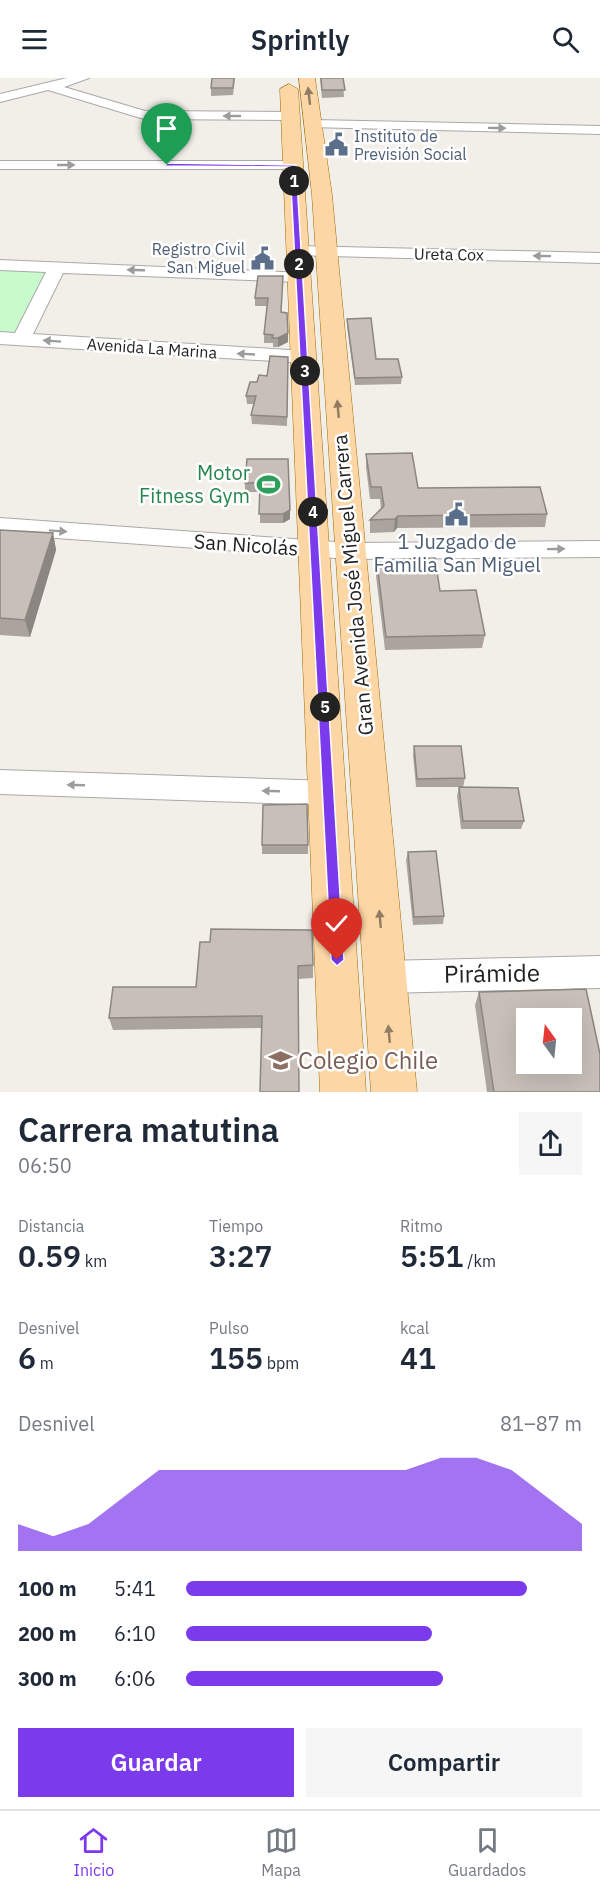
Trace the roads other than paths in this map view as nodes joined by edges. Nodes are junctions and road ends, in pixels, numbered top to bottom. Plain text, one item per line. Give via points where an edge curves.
1 (288, 78) edge
2 (307, 78) edge
3 (77, 83) edge
4 (0, 98) edge
5 (290, 116) junction
6 (313, 124) junction
7 (600, 130) edge
8 (4, 165) edge
9 (293, 165) junction
10 (0, 183) edge
11 (311, 251) junction
12 (600, 258) edge
13 (0, 265) edge
14 (57, 267) junction
15 (299, 277) junction
16 (0, 338) edge
17 (21, 339) junction
18 (305, 357) junction
19 (0, 526) edge
20 (600, 549) edge
21 (333, 551) junction
22 (0, 782) edge
23 (329, 793) junction
24 (600, 972) edge
25 (384, 977) junction
26 (339, 990) junction
27 (343, 1092) edge
28 (394, 1092) edge

1 - 5 main road, Gran Avenida José Miguel Carrera
6 -> 2 main road, Gran Avenida José Miguel Carrera
3 - 4 street
5 -> 3 street via 144,115
5 - 9 main road, Gran Avenida José Miguel Carrera
6 -> 7 street
6 - 11 main road, Gran Avenida José Miguel Carrera via 322,195
8 -> 9 street
8 - 10 street
9 - 11 main road, Gran Avenida José Miguel Carrera
12 -> 11 street, Ureta Cox
11 - 15 main road, Gran Avenida José Miguel Carrera
21 -> 11 main road, Gran Avenida José Miguel Carrera
13 - 14 street
15 -> 14 street
14 - 17 street
15 - 18 main road, Gran Avenida José Miguel Carrera
16 - 17 street, Avenida La Marina
18 -> 17 street, Avenida La Marina
18 - 21 main road, Gran Avenida José Miguel Carrera
19 -> 21 street, San Nicolás
21 -> 20 street, San Nicolás
21 - 23 main road, Gran Avenida José Miguel Carrera
25 -> 21 main road, Gran Avenida José Miguel Carrera
23 -> 22 street
23 - 26 main road, Gran Avenida José Miguel Carrera
24 - 25 street, Pirámide
25 - 26 main road via 359,980
28 -> 25 main road, Gran Avenida José Miguel Carrera
26 - 27 main road, Gran Avenida José Miguel Carrera

